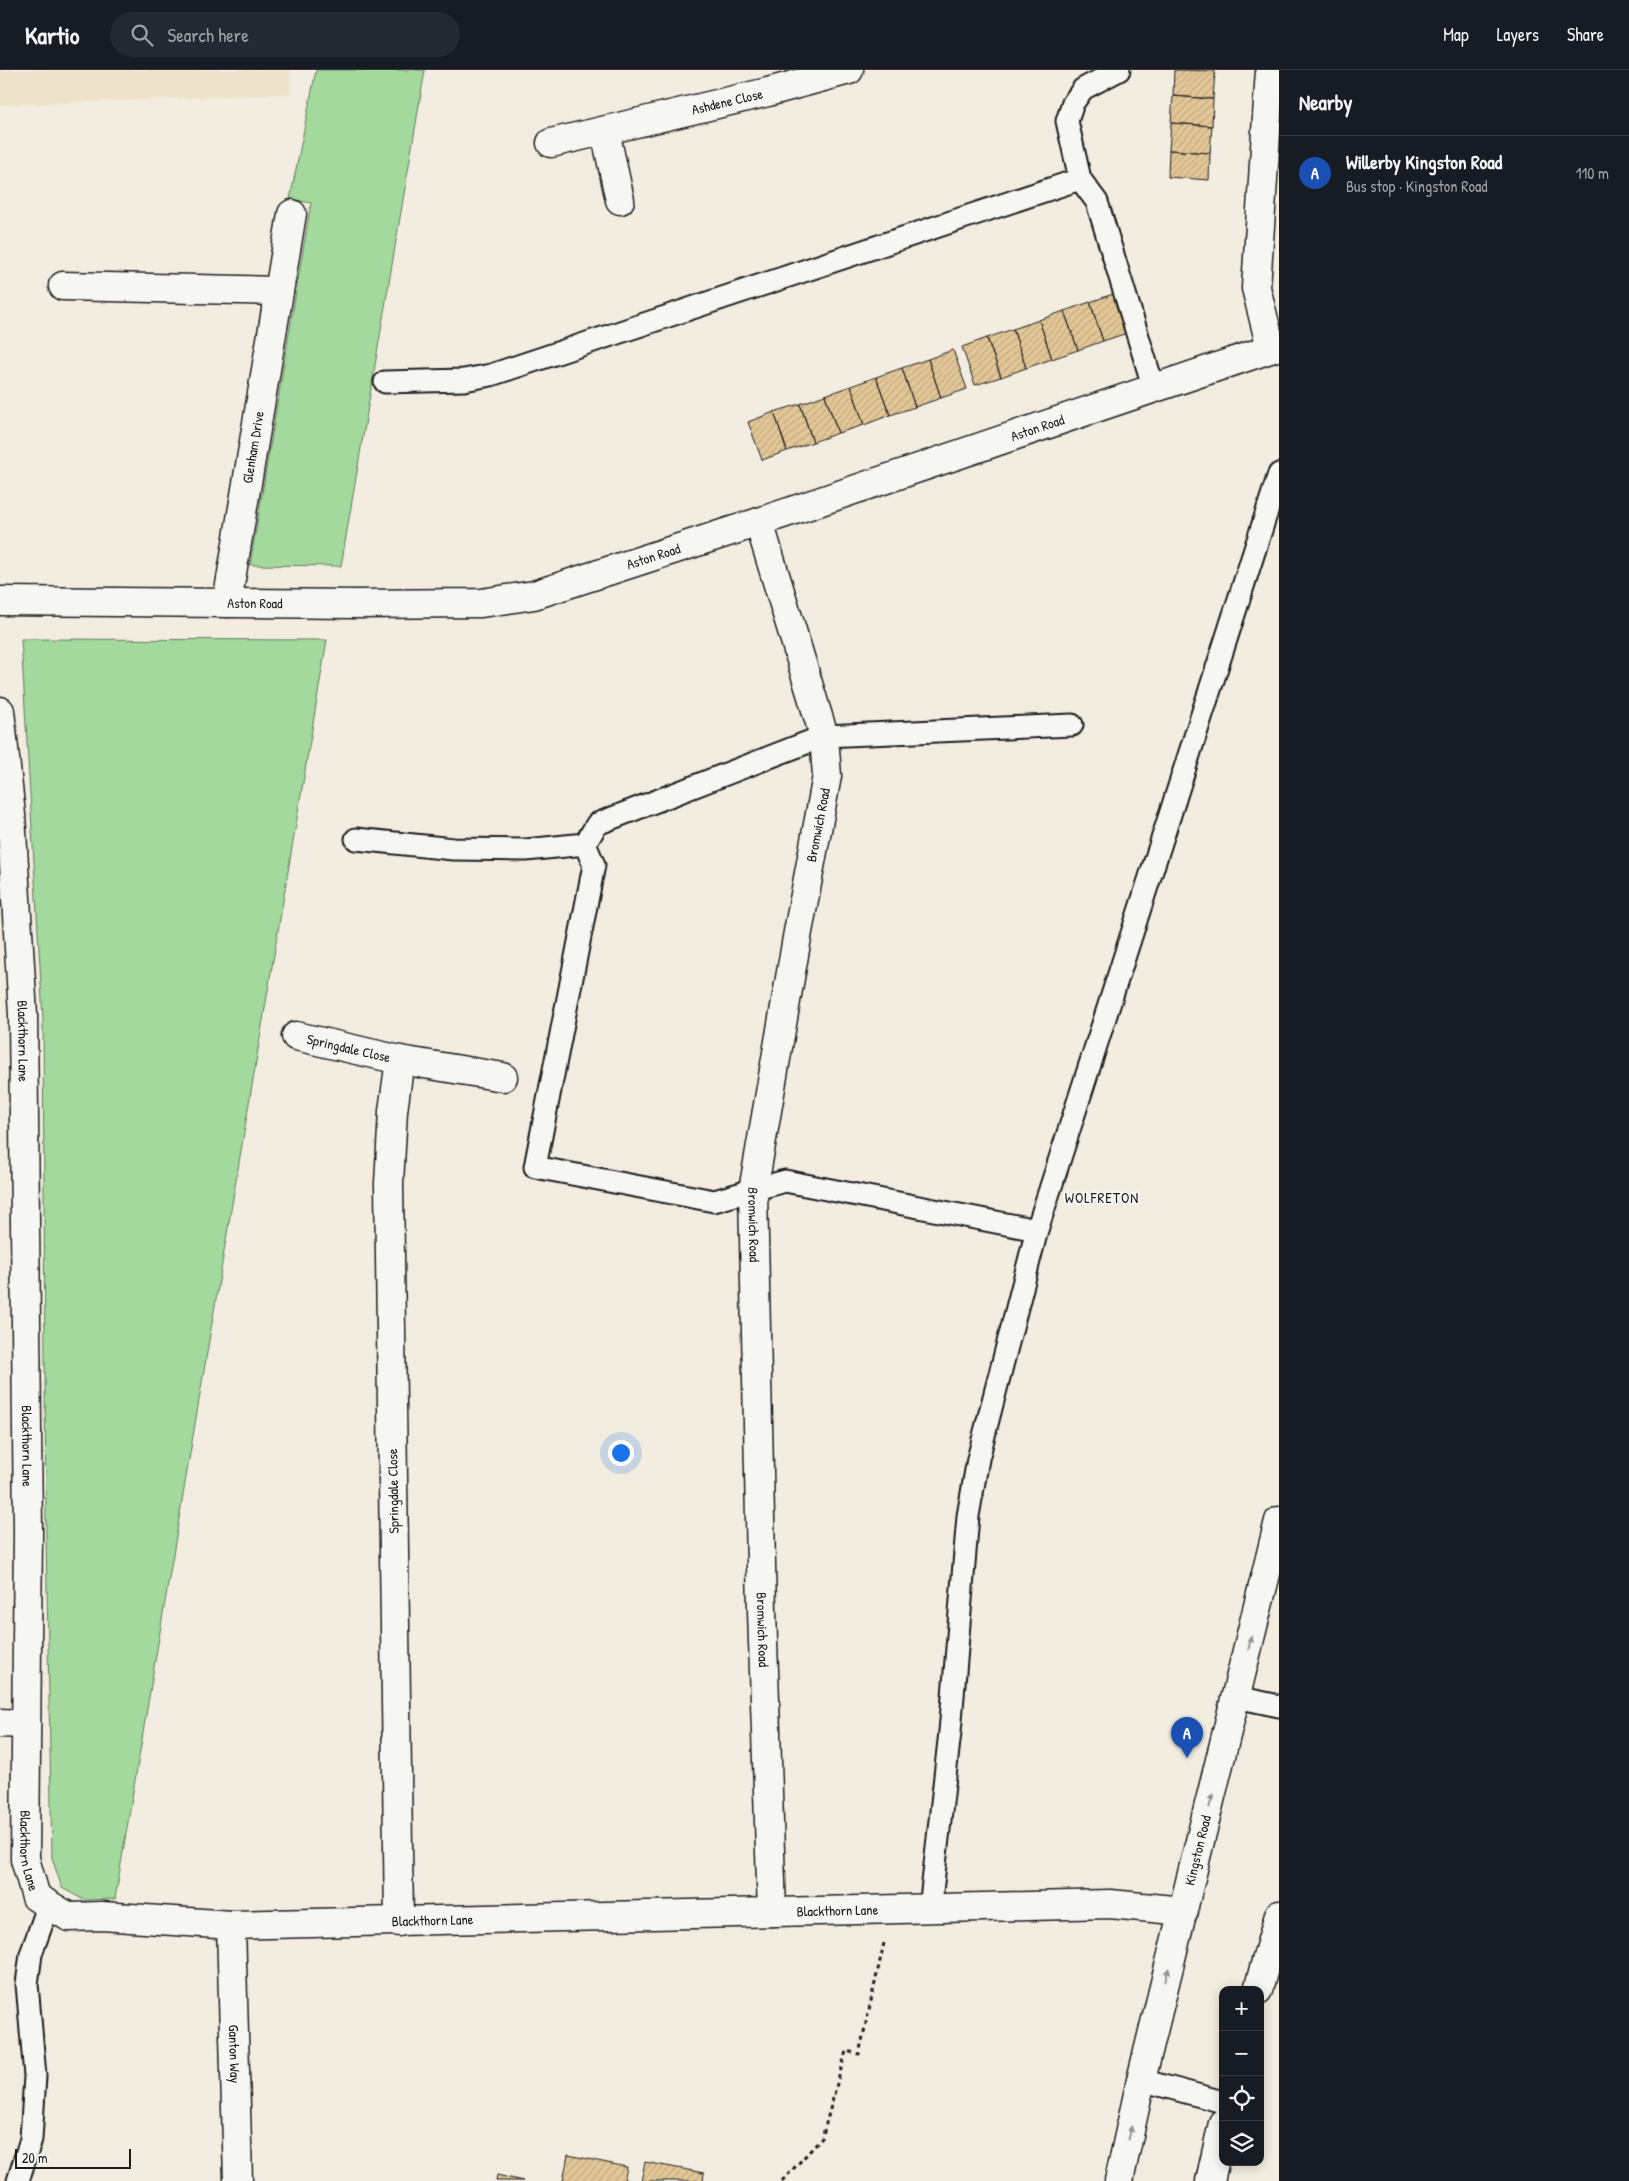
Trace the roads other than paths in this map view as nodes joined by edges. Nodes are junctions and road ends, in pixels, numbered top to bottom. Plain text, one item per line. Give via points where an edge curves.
1 (848, 70) edge
2 (1119, 70) edge
3 (1270, 70) edge
4 (605, 131) junction
5 (551, 143) dead end
6 (1080, 179) junction
7 (620, 200) dead end
8 (292, 214) dead end
9 (63, 286) dead end
10 (279, 292) junction
11 (1275, 347) edge
12 (385, 382) dead end
13 (1154, 389) junction
14 (1279, 474) edge
15 (759, 522) junction
16 (0, 601) edge
17 (227, 603) junction
18 (0, 712) edge
19 (1072, 725) dead end
20 (824, 736) junction
21 (356, 839) dead end
22 (585, 844) junction
23 (296, 1036) dead end
24 (400, 1060) junction
25 (503, 1077) dead end
26 (753, 1191) junction
27 (1037, 1230) junction
28 (1279, 1521) edge
29 (1236, 1697) junction
30 (1279, 1706) edge
31 (13, 1724) edge
32 (49, 1904) junction
33 (930, 1909) junction
34 (1184, 1910) junction
35 (772, 1912) junction
36 (1279, 1915) edge
37 (399, 1922) junction
38 (231, 1925) junction
39 (1259, 1986) edge
40 (1141, 2080) junction
41 (1219, 2101) edge
42 (1219, 2141) edge
43 (18, 2181) edge
44 (238, 2181) edge
45 (1119, 2181) edge
46 (1210, 2181) edge

1 - 4 street, Ashdene Close
2 - 6 lane via 1083,89 1072,103 1067,121
3 - 11 street via 1256,288
4 - 5 street, Ashdene Close
4 - 7 street
6 - 12 lane via 491,375 464,380
6 - 13 lane via 1097,202
8 - 10 street, Glenham Drive
9 - 10 street
10 - 17 street, Glenham Drive
11 - 13 street, Aston Road
13 - 15 street, Aston Road
14 - 27 lane
15 - 17 street, Aston Road via 534,595 482,603
15 - 20 street, Bromwich Road
16 - 17 street, Aston Road
18 - 31 street, Blackthorn Lane via 11,815 23,1015 28,1522
19 - 20 lane
20 - 22 lane via 597,824
20 - 26 street, Bromwich Road via 827,776
21 - 22 lane via 453,849 526,850
22 - 26 lane via 594,865 535,1167 714,1201
23 - 24 street, Springdale Close
24 - 25 street, Springdale Close
24 - 37 street, Springdale Close via 389,1183
26 - 27 lane via 785,1181
26 - 35 street, Bromwich Road
27 - 33 lane via 978,1459 968,1516 950,1732
29 -> 28 street, Kingston Road
29 - 30 lane
34 -> 29 street, Kingston Road
31 - 32 street, Blackthorn Lane via 25,1859 36,1897
32 - 38 street, Blackthorn Lane via 69,1916
32 - 43 lane via 31,1954 27,1984 35,2076 31,2139
33 - 34 street, Blackthorn Lane via 1110,1904
33 - 35 street, Blackthorn Lane
40 -> 34 street, Kingston Road
35 - 37 street, Blackthorn Lane
36 - 39 street
37 - 38 street, Blackthorn Lane
38 - 44 street, Ganton Way
40 - 41 lane
45 -> 40 street, Kingston Road
42 - 46 street

